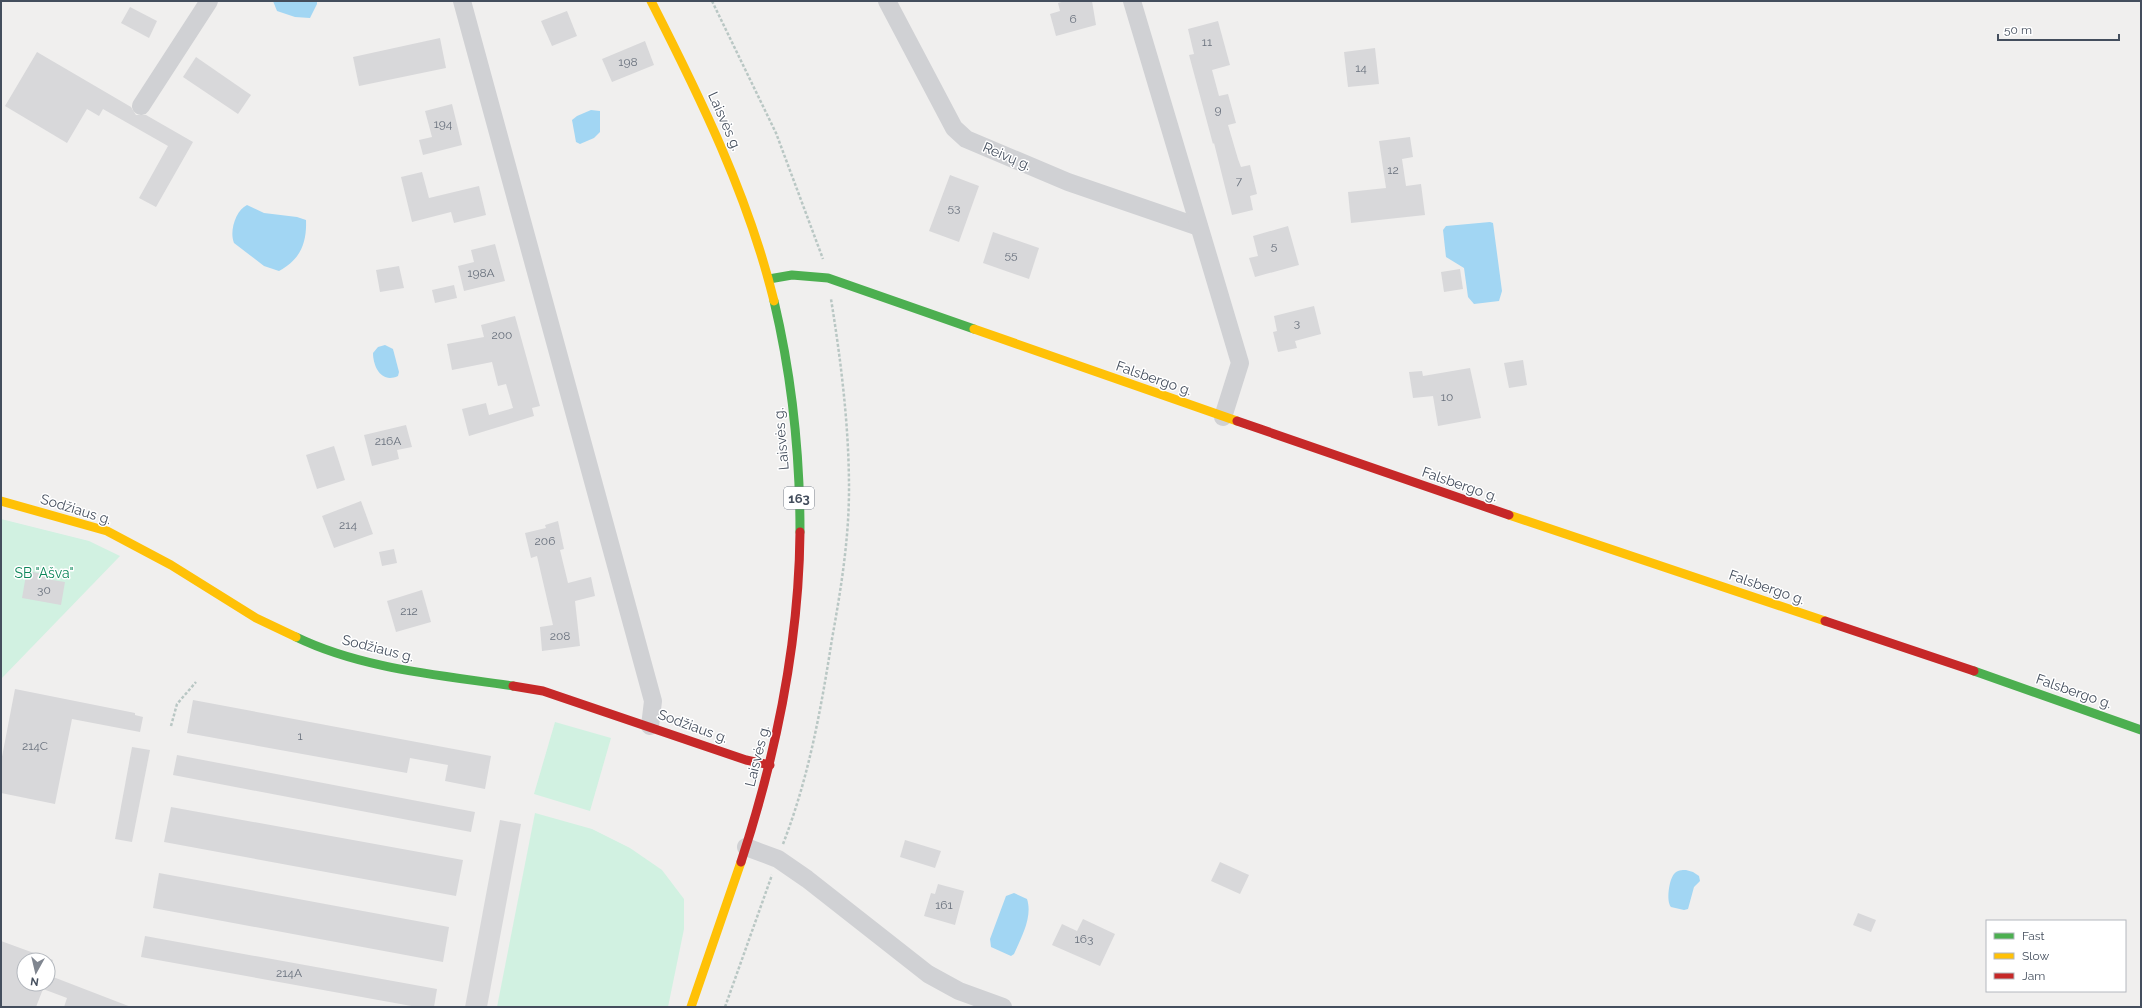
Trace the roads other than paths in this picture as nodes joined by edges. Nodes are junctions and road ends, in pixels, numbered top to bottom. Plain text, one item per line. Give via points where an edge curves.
1 (209, 1) edge
2 (462, 1) edge
3 (651, 1) edge
4 (887, 1) edge
5 (1132, 1) edge
6 (141, 106) dead end
7 (1199, 227) junction
8 (769, 279) junction
9 (1223, 417) junction
10 (1, 502) edge
11 (650, 726) junction
12 (2141, 730) edge
13 (770, 765) junction
14 (746, 847) junction
15 (691, 1007) edge
16 (1003, 1007) edge

1 - 6 street
2 - 11 street via 654,701
3 - 8 street, Laisvės g. / 163 via 688,72 720,143 744,203
4 - 7 street, Reivų g. via 954,128 966,139 1068,182
5 - 7 street
7 - 9 street via 1240,363
8 - 9 street, Falsbergo g. via 792,275 828,278
8 - 13 street, Laisvės g. / 163 via 788,367 798,459 800,522 800,567 791,654
9 - 12 street, Falsbergo g.
10 - 11 street, Sodžiaus g. via 107,531 171,565 256,618 317,647 396,668 542,691
11 - 13 street, Sodžiaus g. via 746,760
13 - 14 street, Laisvės g. / 163
14 - 15 street, Laisvės g. / 163
14 - 16 street via 778,860 807,879 932,976 959,991

